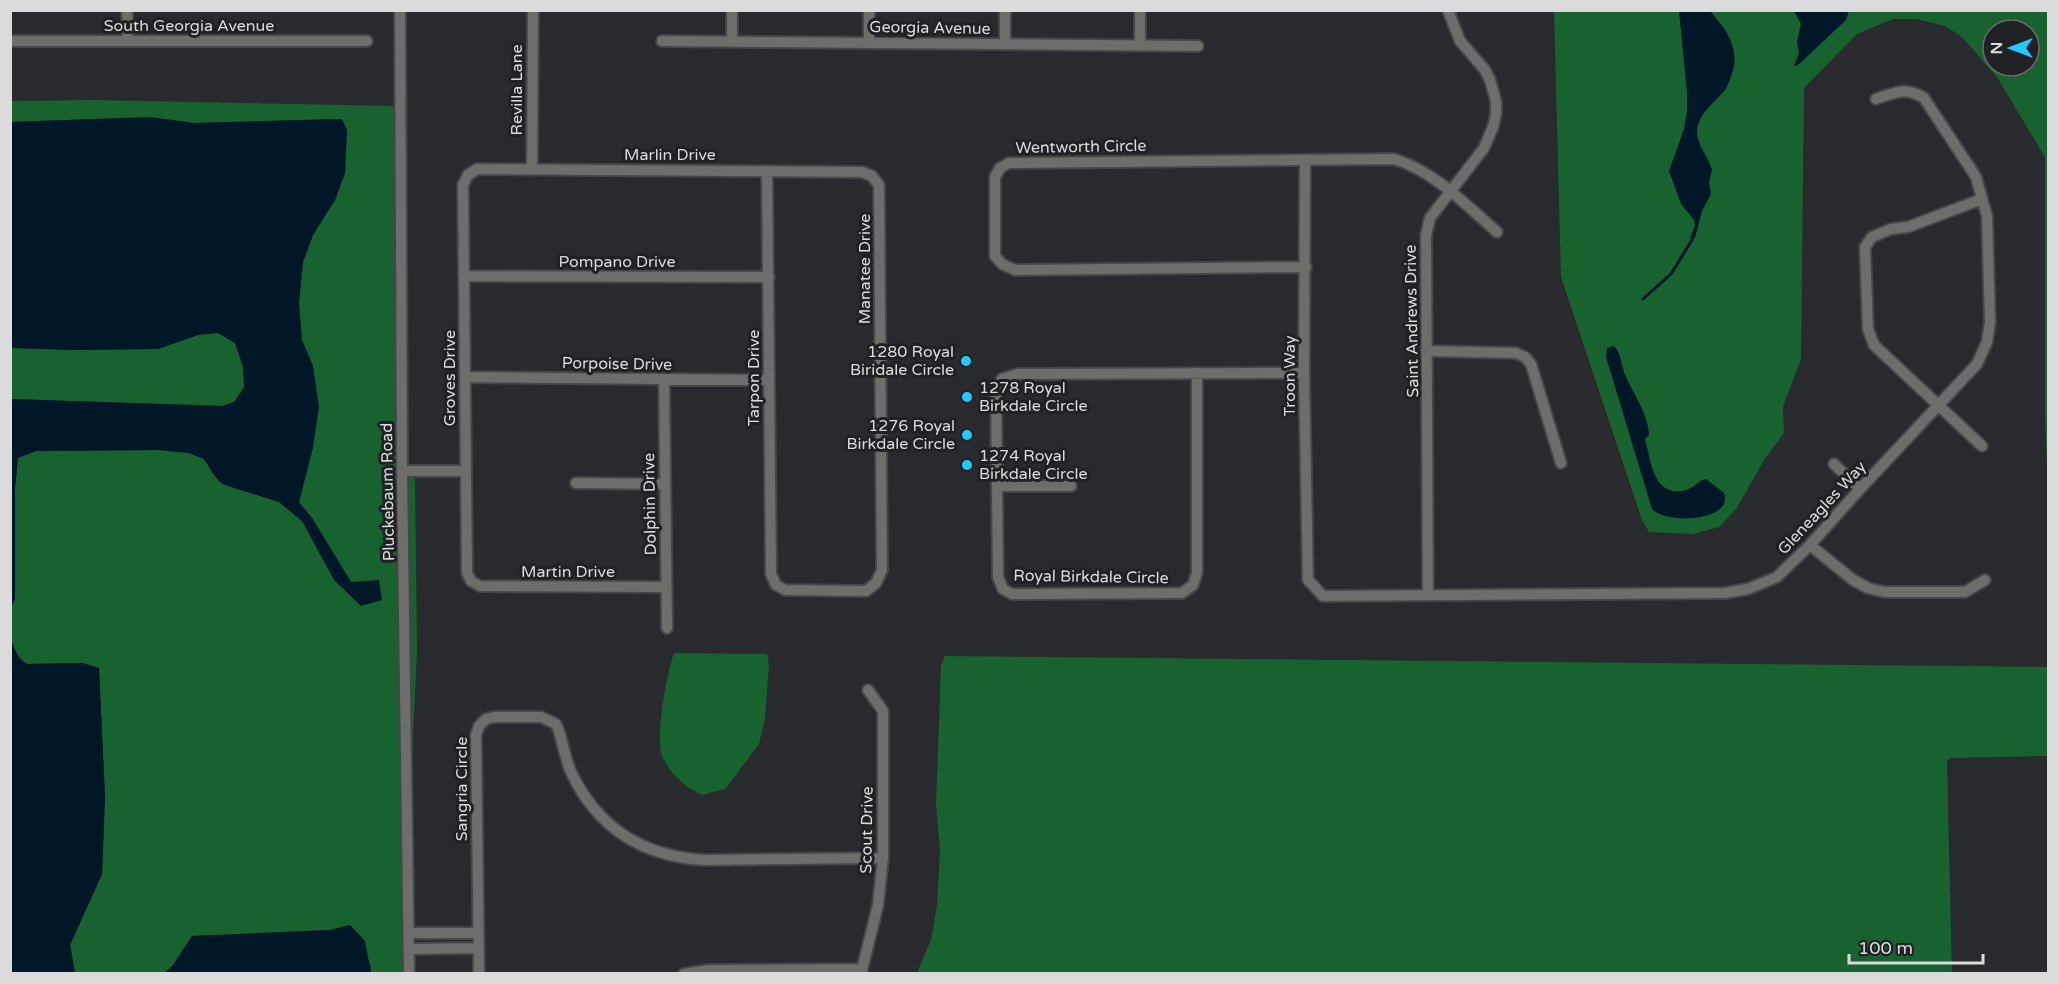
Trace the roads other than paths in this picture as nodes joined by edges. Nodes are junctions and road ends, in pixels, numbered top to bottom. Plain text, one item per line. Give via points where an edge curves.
1 (127, 10) edge
2 (400, 10) edge
3 (533, 10) edge
4 (732, 10) edge
5 (869, 10) edge
6 (1005, 10) edge
7 (1140, 10) edge
8 (1448, 10) edge
9 (10, 41) edge
10 (128, 41) junction
11 (367, 41) dead end
12 (662, 41) dead end
13 (732, 42) junction
14 (869, 42) junction
15 (1005, 44) junction
16 (1140, 44) junction
17 (1198, 46) dead end
18 (1876, 99) dead end
19 (1305, 160) junction
20 (532, 169) junction
21 (767, 171) junction
22 (468, 175) joint
23 (872, 176) joint
24 (1452, 192) junction
25 (1982, 199) junction
26 (1497, 232) dead end
27 (1306, 267) junction
28 (464, 276) junction
29 (769, 277) junction
30 (1427, 351) junction
31 (1197, 373) junction
32 (1304, 373) junction
33 (465, 377) junction
34 (664, 379) junction
35 (768, 380) junction
36 (1938, 404) junction
37 (1982, 446) dead end
38 (1561, 463) dead end
39 (1834, 464) dead end
40 (402, 471) junction
41 (466, 471) junction
42 (576, 483) dead end
43 (665, 484) junction
44 (997, 486) junction
45 (1071, 486) dead end
46 (1860, 489) junction
47 (1810, 545) junction
48 (1985, 580) dead end
49 (471, 581) joint
50 (776, 585) joint
51 (666, 587) junction
52 (1316, 590) joint
53 (1428, 595) junction
54 (667, 628) dead end
55 (868, 690) dead end
56 (883, 858) junction
57 (409, 933) junction
58 (478, 933) junction
59 (478, 948) junction
60 (409, 949) junction
61 (862, 971) edge
62 (409, 974) edge
63 (478, 974) edge
64 (684, 974) edge

1 - 10 street
2 - 40 street, Pluckebaum Road
3 - 20 street, Revilla Lane
4 - 13 street
5 - 14 street
6 - 15 street
7 - 16 street
8 - 24 street, Saint Andrews Drive via 1460,41 1485,70 1496,101 1487,143
9 - 10 street, South Georgia Avenue
10 - 11 street, South Georgia Avenue
12 - 13 street, Georgia Avenue
13 - 14 street, Georgia Avenue
14 - 15 street, Georgia Avenue
15 - 16 street, Georgia Avenue
16 - 17 street, Georgia Avenue
18 - 25 street, Gleneagles Way via 1903,90 1924,98 1976,177
19 - 24 street, Wentworth Circle via 1394,159 1412,164
19 - 27 street, Troon Way
19 - 27 street, Wentworth Circle via 1009,163 995,177 995,256 1015,270
20 - 21 street, Marlin Drive
20 - 22 street, Marlin Drive via 477,169
21 - 23 street, Marlin Drive via 862,172
21 - 29 street, Tarpon Drive
22 - 28 street, Groves Drive via 463,185
23 - 50 street, Manatee Drive via 879,185 882,570 876,583 866,591 785,590
24 - 26 street, Wentworth Circle
24 - 30 street, Saint Andrews Drive via 1431,218 1426,236
25 - 36 street, Gleneagles Way via 1987,216 1987,342 1977,364
25 - 36 street via 1891,229 1872,237 1865,247 1868,329 1874,345
27 - 32 street, Troon Way
28 - 29 street, Pompano Drive
28 - 33 street, Groves Drive
29 - 35 street, Tarpon Drive
30 - 38 street via 1516,353 1525,357 1532,364
30 - 53 street, Saint Andrews Drive
31 - 32 street, Royal Birkdale Circle
31 - 44 street, Royal Birkdale Circle via 1018,374 1002,379 996,389
31 - 44 street, Royal Birkdale Circle via 1197,573 1193,585 1182,593 1012,594 1003,589 998,577
32 - 52 street, Troon Way via 1308,580
33 - 34 street, Porpoise Drive
33 - 41 street, Groves Drive
34 - 35 street, Porpoise Drive
34 - 43 street, Dolphin Drive
35 - 50 street, Tarpon Drive via 771,574
36 - 37 street
36 - 46 street, Gleneagles Way
39 - 46 street
40 - 41 street
40 - 57 street, Pluckebaum Road
41 - 49 street, Groves Drive via 467,573
42 - 43 street
43 - 51 street, Dolphin Drive
44 - 45 street
46 - 47 street, Gleneagles Way
47 - 48 street via 1852,580 1884,592 1965,592
47 - 53 street, Gleneagles Way via 1777,577 1725,593
49 - 51 street, Martin Drive via 480,586
51 - 54 street, Dolphin Drive
52 - 53 street, Gleneagles Way via 1323,596
55 - 56 street, Scout Drive via 883,711
56 - 58 street, Sangria Circle via 706,860 656,852 630,840 601,817 583,794 570,770 556,724 541,717 494,717 479,726 476,735
56 - 61 street, Scout Drive via 878,905
57 - 58 street
57 - 60 street, Pluckebaum Road
58 - 59 street, Sangria Circle
59 - 60 street
59 - 63 street, Sangria Circle
60 - 62 street, Pluckebaum Road
61 - 64 street via 709,970

